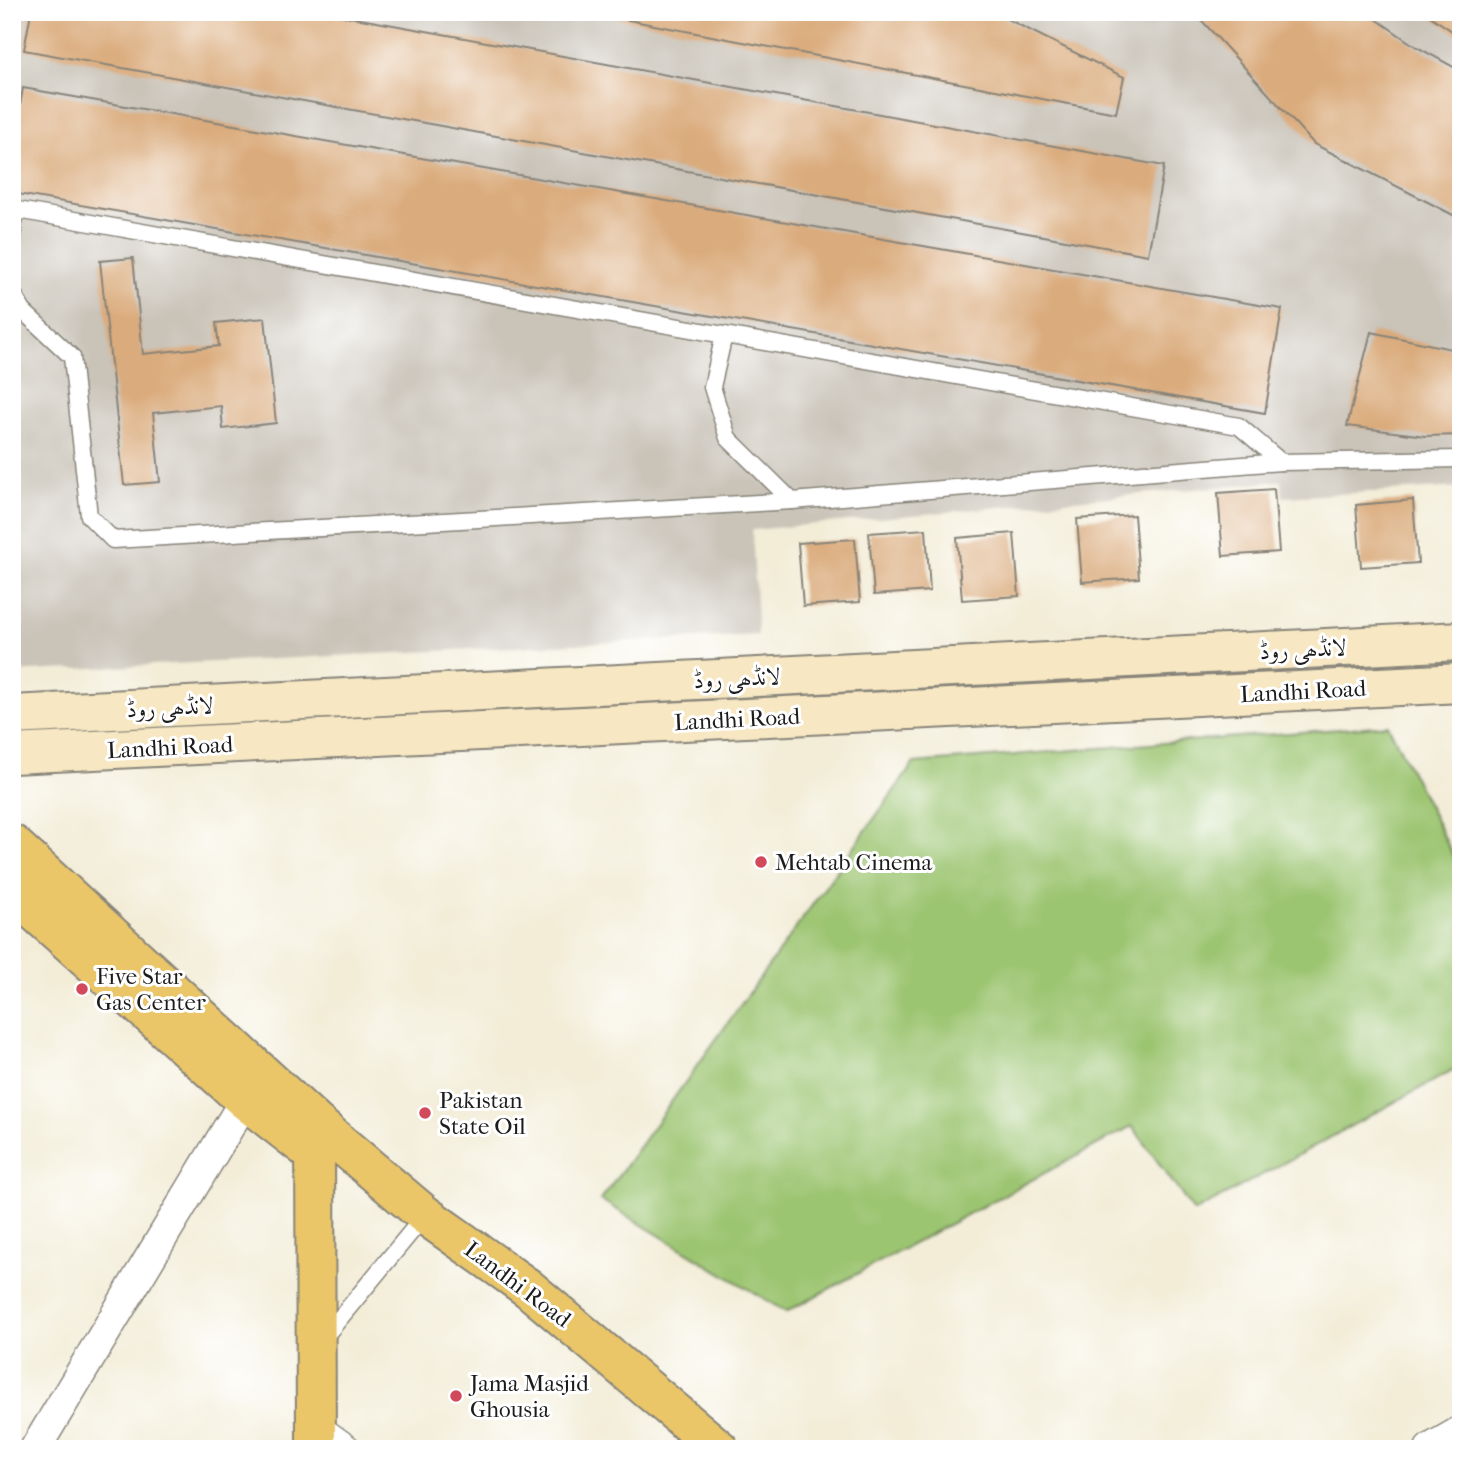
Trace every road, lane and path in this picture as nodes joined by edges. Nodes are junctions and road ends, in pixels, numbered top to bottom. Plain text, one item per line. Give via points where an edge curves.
1 (14, 210) edge
2 (12, 248) edge
3 (12, 291) edge
4 (724, 335) junction
5 (1461, 459) edge
6 (1281, 463) junction
7 (792, 501) junction
8 (1461, 641) edge
9 (913, 669) junction
10 (852, 672) junction
11 (1461, 683) edge
12 (914, 710) junction
13 (857, 713) junction
14 (12, 715) edge
15 (12, 754) edge
16 (12, 844) edge
17 (12, 891) edge
18 (245, 1101) junction
19 (315, 1138) junction
20 (425, 1215) junction
21 (316, 1348) junction
22 (1461, 1431) edge
23 (326, 1442) edge
24 (35, 1449) edge
25 (719, 1449) edge
26 (1430, 1449) edge

1 - 2 lane
1 - 4 lane
3 - 7 lane via 23,311 72,357 89,516 113,540
4 - 6 lane via 1239,426
4 - 7 lane via 712,387 728,438
5 - 6 lane
6 - 7 lane
8 - 9 main road, لانڈھی روڈ
9 - 10 main road, لانڈھی روڈ
9 - 12 main road via 899,681 897,693 903,705
10 - 13 main road via 864,691
10 - 14 main road, لانڈھی روڈ
11 - 12 main road, Landhi Road
12 - 13 main road, Landhi Road
13 - 15 main road, Landhi Road
16 - 19 main road, Landhi Road
17 - 18 main road, Landhi Road
18 - 19 main road, Landhi Road
18 - 24 street
19 - 20 main road, Landhi Road
19 - 21 main road
20 - 21 lane
20 - 25 main road, Landhi Road via 528,1288
21 - 23 main road
22 - 26 street

